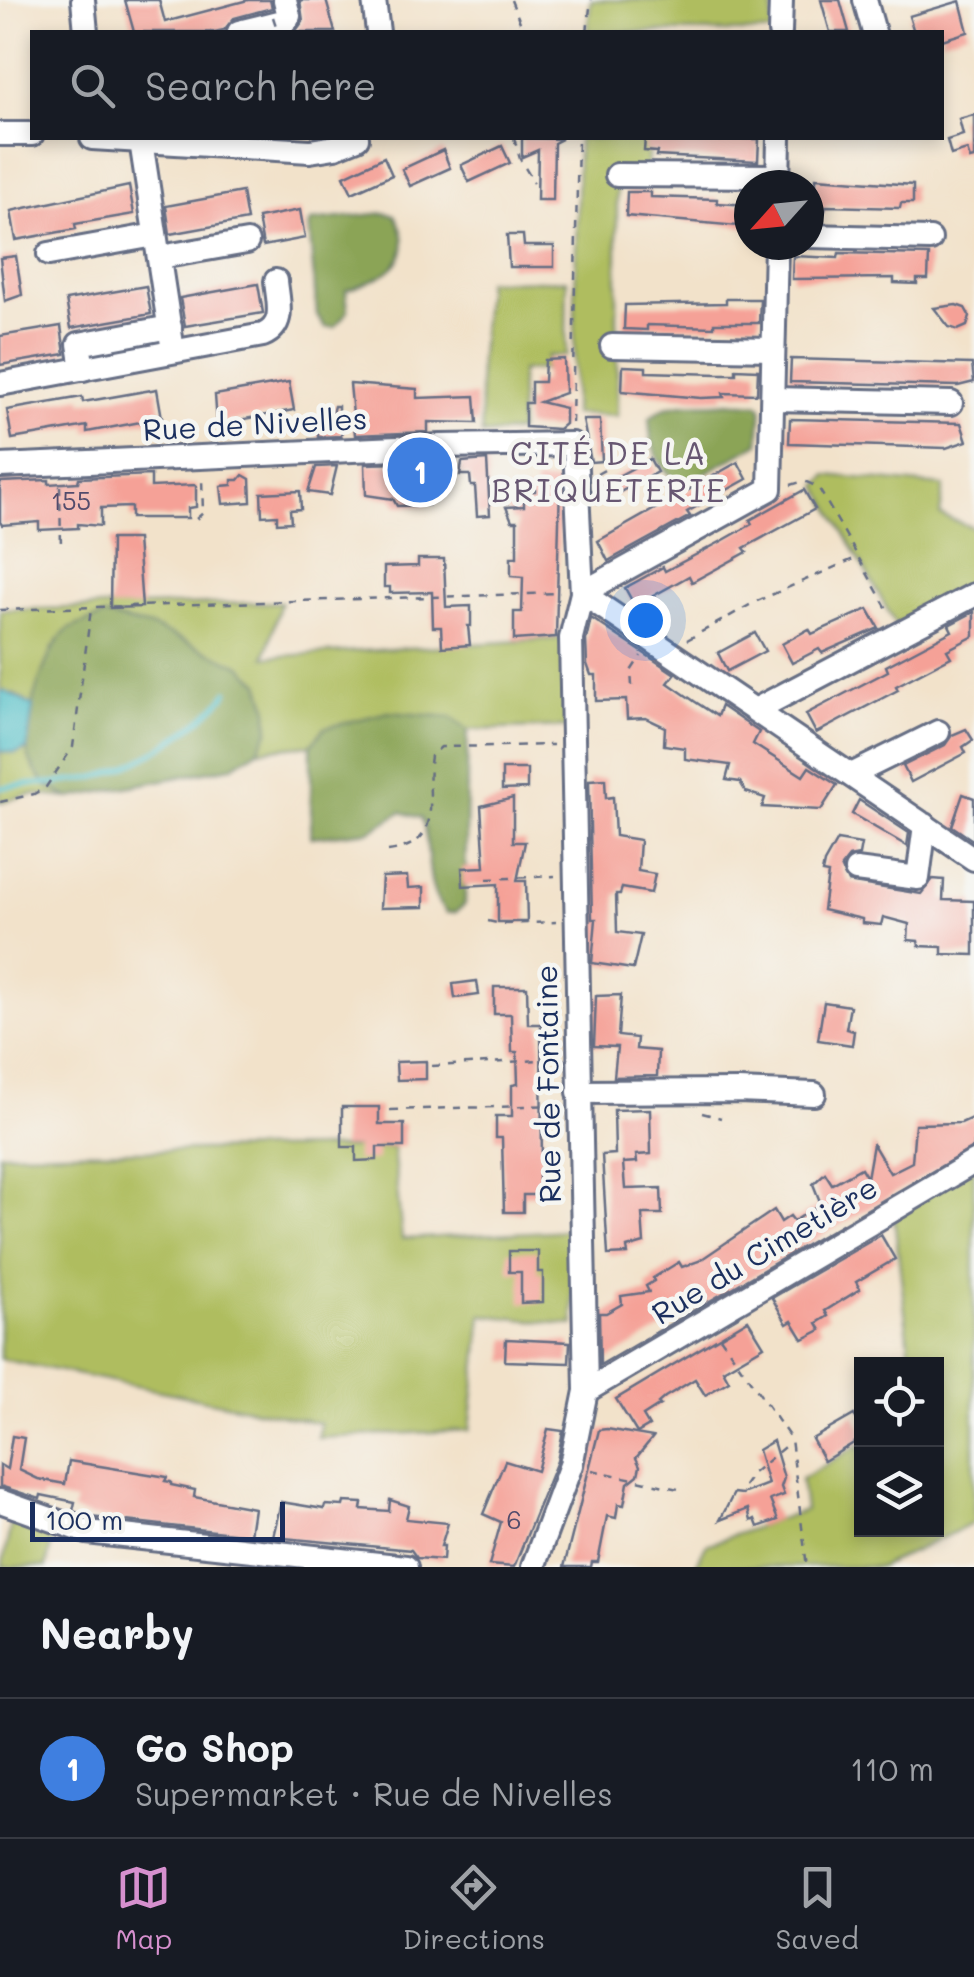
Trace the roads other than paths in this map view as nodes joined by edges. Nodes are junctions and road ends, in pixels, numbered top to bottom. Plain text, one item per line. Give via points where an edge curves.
1 (84, 0) edge
2 (374, 0) edge
3 (781, 0) edge
4 (865, 0) edge
5 (278, 18) edge
6 (86, 30) edge
7 (244, 30) edge
8 (378, 30) edge
9 (780, 30) edge
10 (873, 30) edge
11 (0, 134) edge
12 (30, 134) edge
13 (125, 140) edge
14 (353, 140) edge
15 (778, 140) edge
16 (141, 141) junction
17 (778, 170) edge
18 (617, 175) dead end
19 (734, 179) edge
20 (824, 236) edge
21 (930, 239) dead end
22 (247, 242) dead end
23 (158, 246) junction
24 (49, 254) dead end
25 (775, 260) edge
26 (276, 281) dead end
27 (170, 327) junction
28 (612, 347) dead end
29 (772, 349) junction
30 (173, 352) junction
31 (83, 368) junction
32 (0, 384) edge
33 (773, 399) junction
34 (950, 403) dead end
35 (0, 466) edge
36 (582, 593) junction
37 (974, 595) edge
38 (758, 710) junction
39 (938, 732) dead end
40 (851, 775) junction
41 (926, 825) junction
42 (974, 859) edge
43 (856, 870) dead end
44 (814, 1094) dead end
45 (579, 1098) junction
46 (974, 1162) edge
47 (586, 1391) junction
48 (0, 1501) edge
49 (406, 1567) edge
50 (532, 1567) edge

1 - 6 street
2 - 8 street
3 - 9 street
4 - 10 street
5 - 7 street
11 - 12 street
13 - 16 street
14 - 16 street via 310,151
15 - 17 street
16 - 23 street
18 - 19 street
20 - 21 street
22 - 23 street
23 - 24 street
23 - 27 street
25 - 29 street
26 - 30 street via 279,316 272,332
27 - 30 street
27 - 31 street via 79,344
28 - 29 street
29 - 33 street
30 - 31 street
31 - 32 street
33 - 34 street
33 - 36 street via 772,485
35 - 36 street, Rue de Nivelles via 572,444 578,456
36 - 38 street
36 - 45 street, Rue de Fontaine via 571,638
37 - 38 street
38 - 40 street
39 - 40 street
40 - 41 street
41 - 42 street
41 - 43 street via 918,878
44 - 45 street
45 - 47 street, Rue de Fontaine
46 - 47 street, Rue du Cimetière
47 - 50 street, Rue de Fontaine via 571,1465
48 - 49 street via 87,1532

